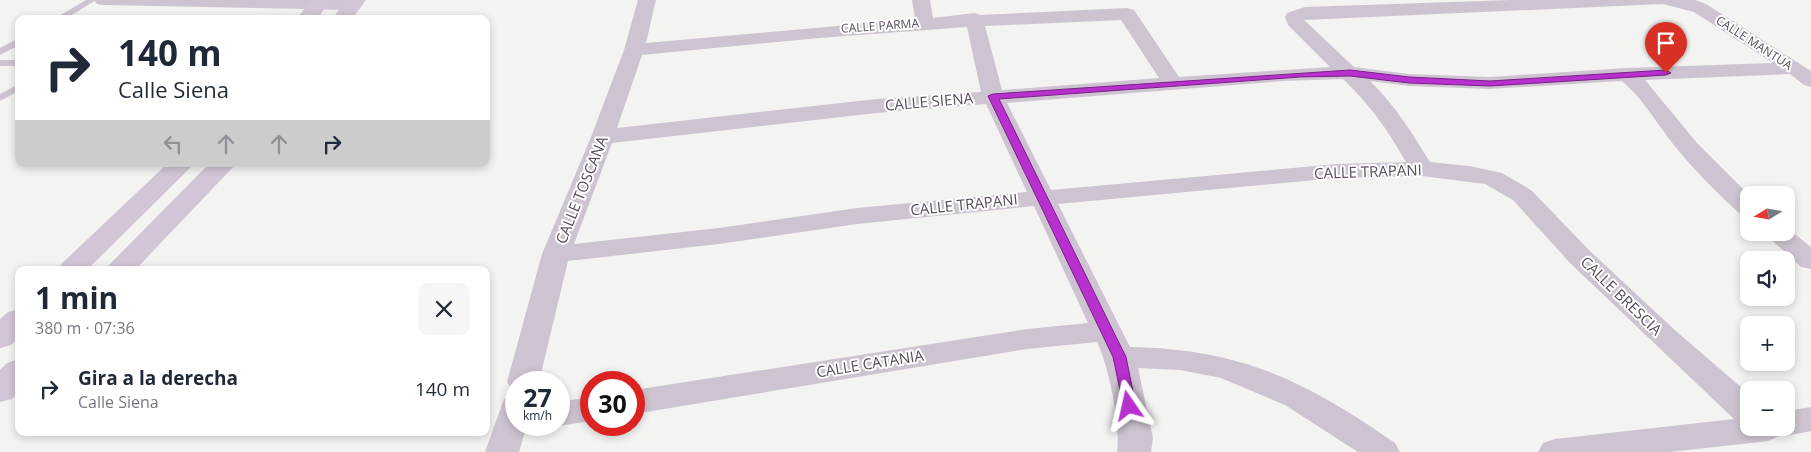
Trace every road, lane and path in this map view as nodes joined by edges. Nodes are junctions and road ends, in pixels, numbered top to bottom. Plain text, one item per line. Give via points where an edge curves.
1 (92, 0) edge
2 (103, 0) edge
3 (647, 0) edge
4 (921, 0) edge
5 (1659, 0) edge
6 (1666, 0) edge
7 (316, 8) edge
8 (350, 8) edge
9 (65, 15) edge
10 (974, 19) junction
11 (925, 23) junction
12 (15, 43) edge
13 (634, 50) junction
14 (0, 52) edge
15 (0, 63) edge
16 (15, 63) edge
17 (1795, 68) junction
18 (1350, 73) junction
19 (1626, 74) junction
20 (1811, 81) edge
21 (1173, 83) junction
22 (15, 87) edge
23 (0, 88) edge
24 (15, 89) edge
25 (993, 96) junction
26 (0, 98) edge
27 (603, 137) junction
28 (178, 167) edge
29 (220, 167) edge
30 (1422, 169) junction
31 (1493, 178) joint
32 (1040, 197) junction
33 (1740, 201) edge
34 (1787, 241) edge
35 (556, 254) junction
36 (1811, 261) edge
37 (74, 266) edge
38 (123, 266) edge
39 (15, 323) edge
40 (0, 337) edge
41 (1113, 344) junction
42 (526, 371) edge
43 (15, 375) edge
44 (0, 390) edge
45 (645, 400) edge
46 (1740, 402) edge
47 (1811, 419) edge
48 (1795, 421) edge
49 (1740, 428) edge
50 (508, 436) edge
51 (1139, 447) edge
52 (1604, 449) edge
53 (502, 452) edge
54 (1383, 452) edge
55 (1555, 452) edge

1 - 9 lane
2 - 7 street
3 - 13 street, CALLE TOSCANA
4 - 11 street
5 - 18 street via 1294,17 1297,25
6 - 17 street, CALLE MANTUA via 1700,8
7 - 8 street
10 - 11 street, CALLE PARMA
10 - 21 street, CALLE PARMA via 1127,14
10 - 25 street
11 - 13 street, CALLE PARMA via 752,36
12 - 14 lane
13 - 27 street, CALLE TOSCANA
15 - 16 lane
17 - 19 street, CALLE SIENA
17 - 20 street, CALLE MANTUA
18 - 19 street, CALLE SIENA via 1458,84
18 - 21 street, CALLE SIENA
18 - 30 street via 1397,126
19 - 33 street via 1642,88 1721,184
21 - 25 street, CALLE SIENA
22 - 23 lane
24 - 26 lane
25 - 27 street, CALLE SIENA via 792,114
25 - 32 street
27 - 35 street, CALLE TOSCANA
28 - 37 main road
29 - 38 main road
30 - 31 street, CALLE TRAPANI
30 - 32 street, CALLE TRAPANI via 1337,171
31 - 46 street, CALLE BRESCIA via 1522,195 1602,278
32 - 35 street, CALLE TRAPANI via 857,216
32 - 41 street
34 - 36 street
35 - 42 street, CALLE TOSCANA
39 - 40 main road
41 - 45 street, CALLE CATANIA via 1027,339
41 - 51 street
41 - 54 street, CALLE CATANIA via 1201,362 1264,381 1301,398
43 - 44 main road
47 - 48 street
49 - 52 street
50 - 53 street
52 - 55 street

